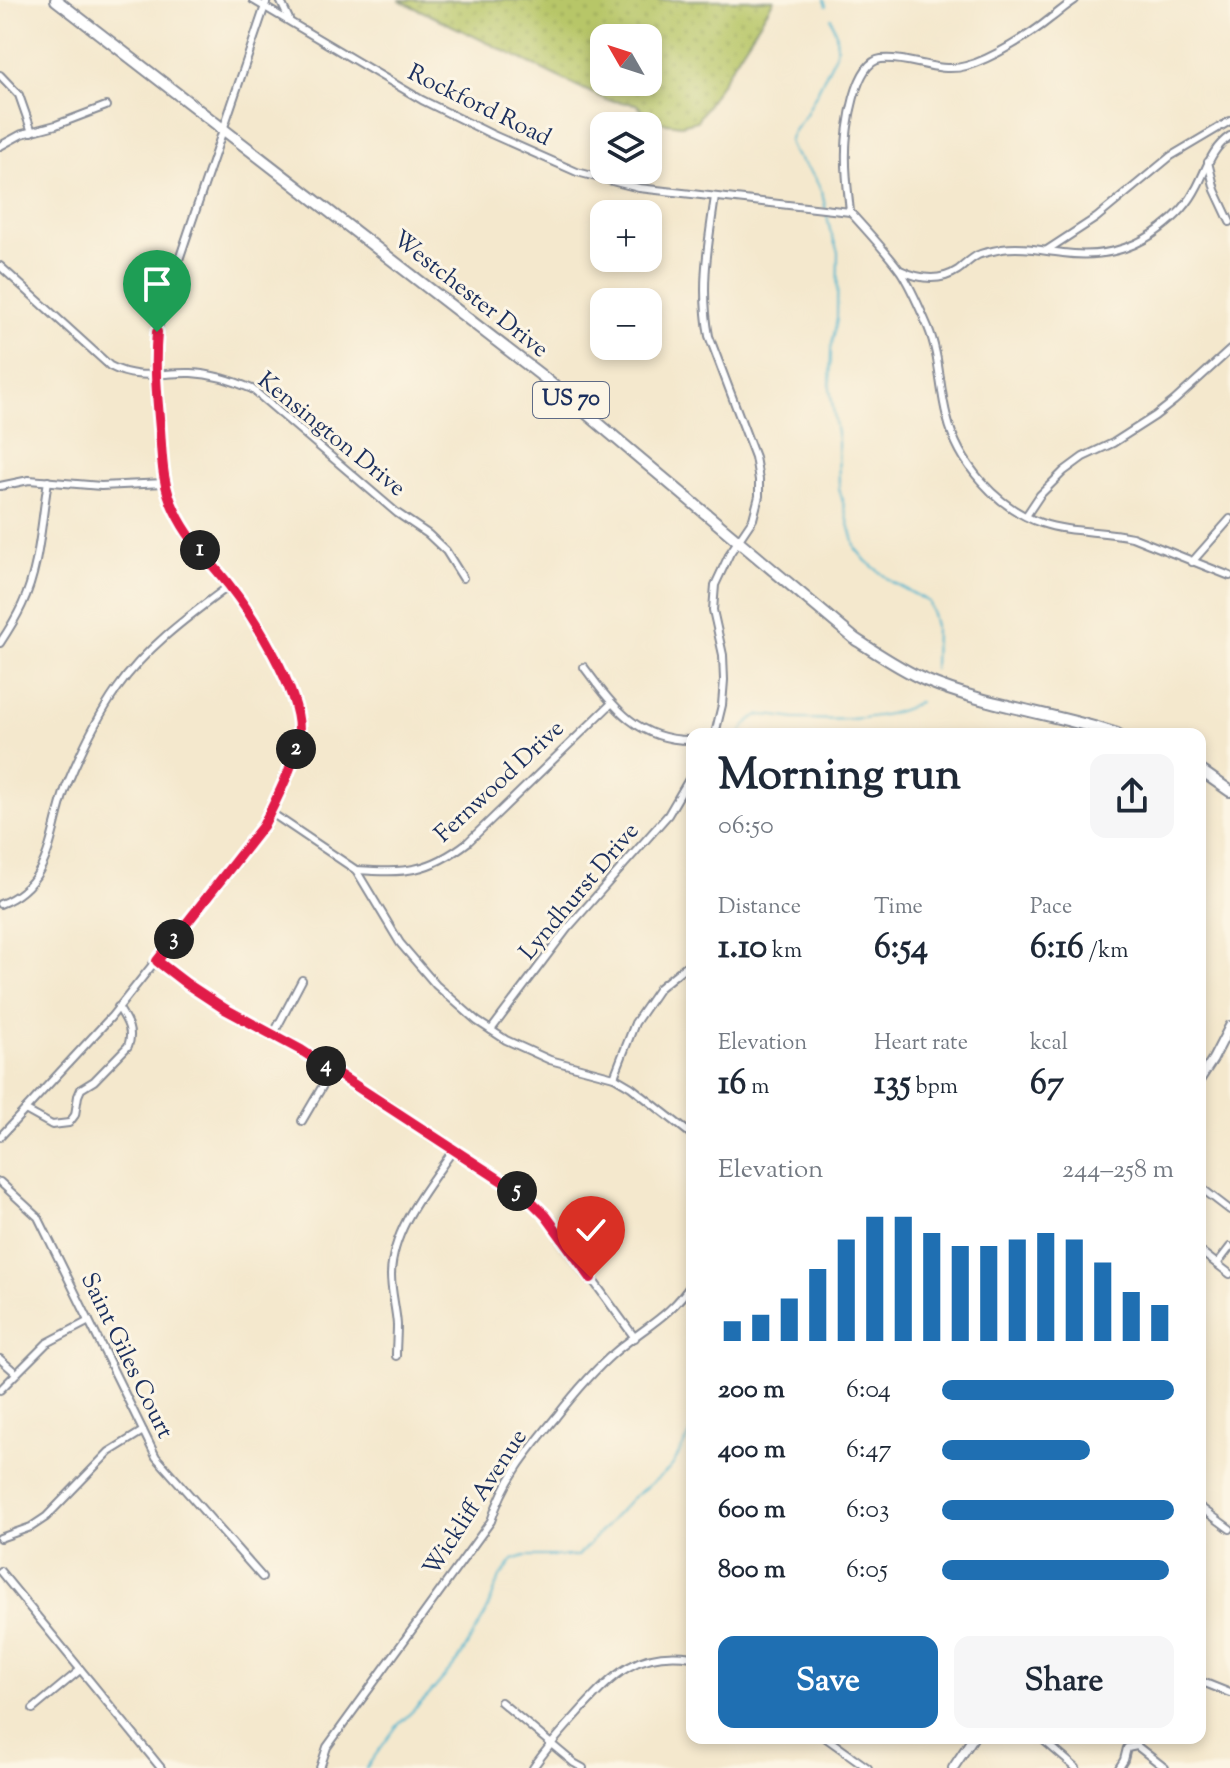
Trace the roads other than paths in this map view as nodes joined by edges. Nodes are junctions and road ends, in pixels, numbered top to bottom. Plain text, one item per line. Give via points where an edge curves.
1 (56, 0) edge
2 (253, 0) edge
3 (280, 0) edge
4 (1075, 0) edge
5 (266, 3) edge
6 (291, 23) junction
7 (0, 75) edge
8 (106, 106) dead end
9 (1227, 123) edge
10 (223, 129) junction
11 (32, 132) junction
12 (1230, 135) edge
13 (0, 146) edge
14 (1208, 162) junction
15 (715, 197) junction
16 (850, 212) junction
17 (1230, 222) edge
18 (1047, 250) junction
19 (0, 266) edge
20 (900, 270) junction
21 (1230, 350) edge
22 (155, 375) junction
23 (48, 481) junction
24 (164, 483) junction
25 (0, 486) edge
26 (1026, 516) junction
27 (1230, 519) edge
28 (739, 540) junction
29 (1192, 562) junction
30 (1230, 576) edge
31 (463, 578) dead end
32 (229, 586) junction
33 (0, 643) edge
34 (584, 667) dead end
35 (611, 704) junction
36 (716, 728) edge
37 (1098, 728) edge
38 (686, 740) edge
39 (1206, 774) edge
40 (686, 784) edge
41 (1230, 791) edge
42 (270, 812) junction
43 (356, 870) junction
44 (0, 904) edge
45 (157, 961) junction
46 (686, 966) dead end
47 (302, 980) dead end
48 (118, 1007) junction
49 (1230, 1026) edge
50 (491, 1030) junction
51 (273, 1035) junction
52 (1206, 1068) edge
53 (332, 1070) junction
54 (614, 1077) junction
55 (25, 1110) junction
56 (302, 1121) dead end
57 (686, 1130) edge
58 (0, 1137) edge
59 (454, 1149) junction
60 (0, 1182) edge
61 (1206, 1192) edge
62 (1230, 1210) edge
63 (1230, 1247) edge
64 (1206, 1256) edge
65 (1217, 1264) junction
66 (1230, 1274) edge
67 (686, 1291) edge
68 (89, 1321) junction
69 (635, 1338) junction
70 (396, 1356) dead end
71 (0, 1359) edge
72 (16, 1373) junction
73 (0, 1390) edge
74 (143, 1431) junction
75 (1206, 1511) edge
76 (1230, 1529) edge
77 (0, 1538) edge
78 (0, 1571) edge
79 (262, 1577) dead end
80 (686, 1656) edge
81 (80, 1670) junction
82 (1206, 1683) edge
83 (1230, 1693) edge
84 (501, 1702) dead end
85 (33, 1709) dead end
86 (551, 1744) junction
87 (834, 1744) edge
88 (969, 1744) edge
89 (1048, 1744) edge
90 (161, 1768) edge
91 (320, 1768) edge
92 (533, 1768) edge
93 (583, 1768) edge
94 (868, 1768) edge
95 (953, 1768) edge
96 (1076, 1768) edge
97 (1119, 1768) edge
98 (1165, 1768) edge

1 - 10 main road, Westchester Drive / US 70
2 - 5 street, Rockford Road
3 - 6 street
4 - 16 street via 1019,40 967,66 883,59 871,63 847,131
5 - 6 street, Rockford Road
5 - 10 street
6 - 15 street, Rockford Road via 422,100 577,172 639,188
7 - 11 street via 19,95
8 - 11 street
9 - 12 street
9 - 18 street via 1171,156 1096,218
10 - 22 street via 165,301
10 - 28 main road, Westchester Drive / US 70 via 542,376
11 - 13 street
12 - 14 street
14 - 17 street
14 - 18 street via 1185,207 1141,241 1102,254
15 - 16 street, Rockford Road
15 - 28 street via 703,294 706,317 759,480 755,516
16 - 20 street
18 - 20 street via 980,254 941,277
19 - 22 street, Kensington Drive via 110,366 131,375
20 - 26 street via 929,329 946,416 958,446 984,484
21 - 26 street via 1155,416 1064,471
22 - 24 street
22 - 31 street, Kensington Drive via 209,374 252,389 428,534
23 - 24 street via 101,486
23 - 25 street
23 - 33 street via 28,590
24 - 32 street via 190,538
26 - 29 street via 1069,529 1132,537
27 - 29 street
28 - 36 street via 715,585 713,610 724,680
28 - 37 main road, Westchester Drive / US 70 via 855,639 923,679 965,695
29 - 30 street
32 - 42 street via 272,652 298,716 297,748
32 - 44 street via 166,634 119,685 77,760 41,869 21,892
34 - 35 street
35 - 38 street via 645,730
35 - 43 street, Fernwood Drive via 451,855 416,870
39 - 41 main road
40 - 50 street, Lyndhurst Drive via 668,815 567,929
42 - 43 street
42 - 45 street
43 - 50 street via 418,966
45 - 48 street
45 - 51 street
46 - 54 street via 659,988 635,1023
47 - 51 street
48 - 55 street
48 - 55 street via 131,1039 81,1089 69,1123 52,1125
49 - 52 street
50 - 54 street via 550,1060
51 - 53 street
53 - 56 street
53 - 59 street
54 - 57 street
55 - 58 street
59 - 69 street via 546,1216
59 - 70 street via 414,1208 393,1258
60 - 68 street, Saint Giles Court via 38,1217
61 - 62 street
63 - 65 street
64 - 65 street
65 - 66 street
67 - 69 street, Wickliff Avenue
68 - 72 street via 47,1343
68 - 74 street, Saint Giles Court
69 - 91 street, Wickliff Avenue via 593,1371 523,1457 491,1521 327,1747
71 - 72 street
72 - 73 street
74 - 77 street via 109,1452 46,1517
74 - 79 street, Saint Giles Court via 156,1457
75 - 76 street
78 - 81 street
80 - 86 street via 653,1657 622,1670
81 - 85 street
81 - 90 street
82 - 83 street
84 - 86 street
86 - 92 street
86 - 93 street
87 - 94 street
88 - 95 street
89 - 96 street
97 - 98 street via 1127,1748 1137,1746

